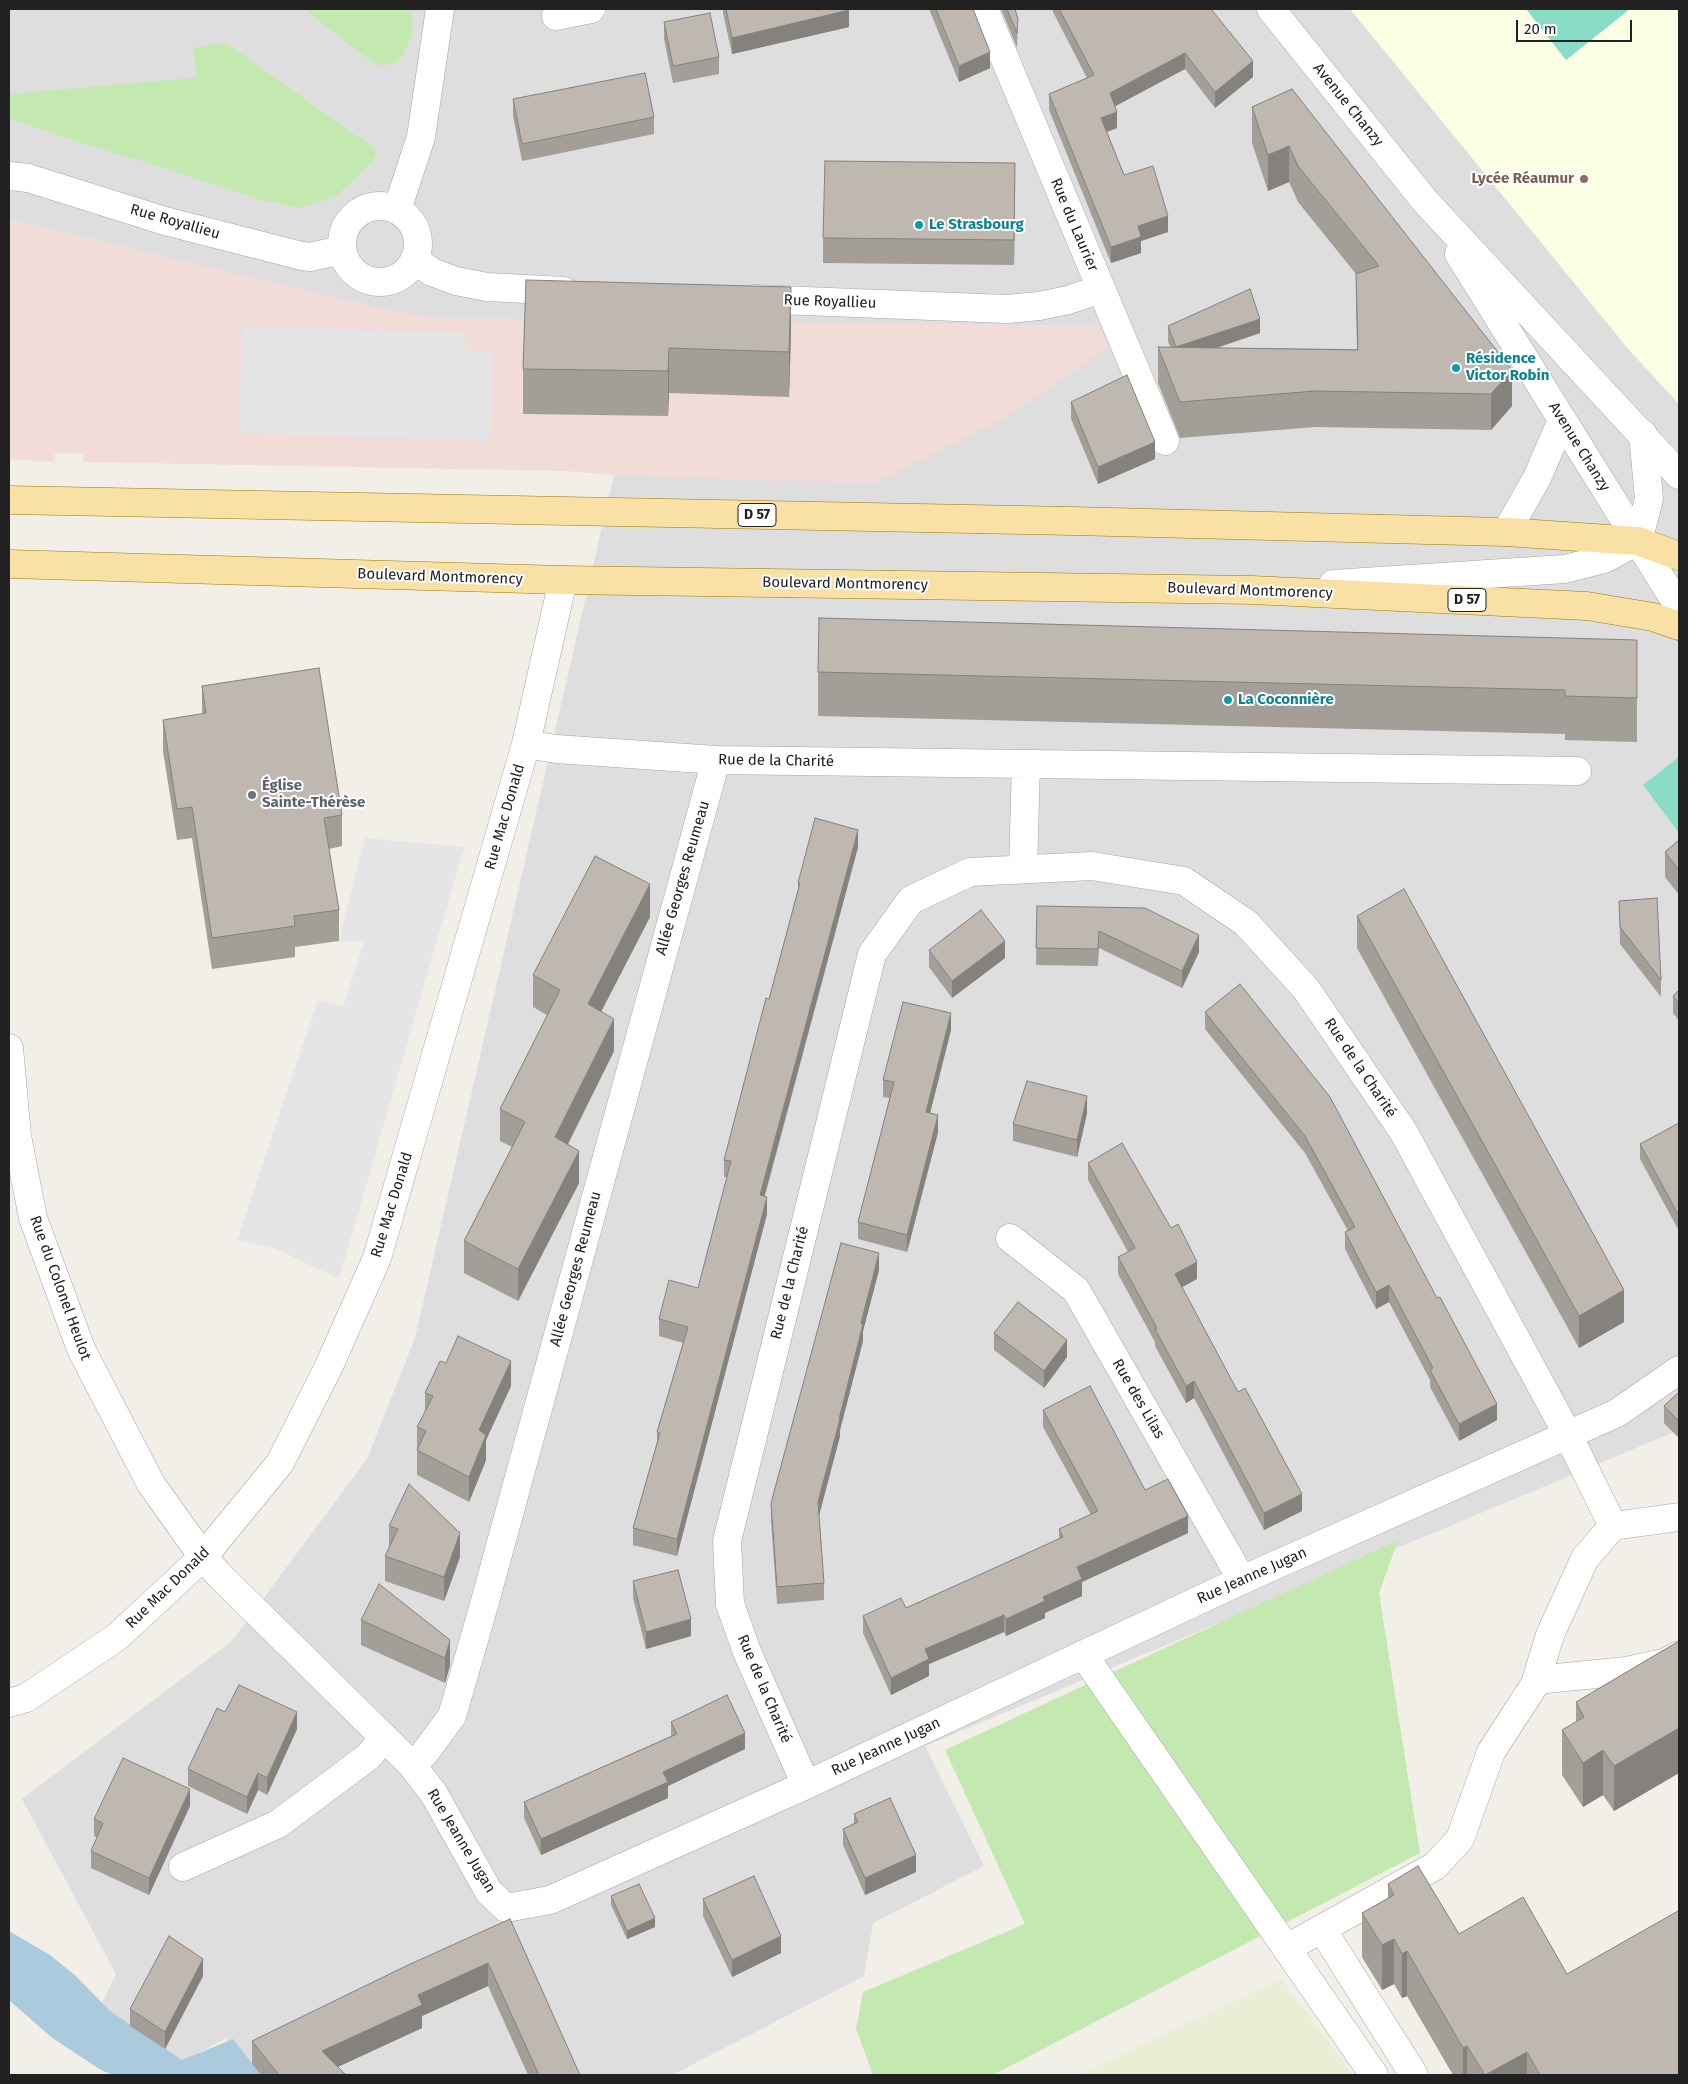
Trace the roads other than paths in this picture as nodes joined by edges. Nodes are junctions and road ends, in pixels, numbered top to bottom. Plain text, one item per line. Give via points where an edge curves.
1 (440, 9) edge
2 (591, 9) edge
3 (984, 9) edge
4 (1271, 9) edge
5 (556, 16) dead end
6 (9, 176) edge
7 (1425, 201) junction
8 (397, 210) junction
9 (342, 250) junction
10 (414, 260) junction
11 (1101, 289) junction
12 (587, 292) edge
13 (725, 298) edge
14 (1562, 420) junction
15 (1643, 434) junction
16 (1166, 441) dead end
17 (1679, 475) edge
18 (9, 500) edge
19 (1506, 532) junction
20 (1638, 541) junction
21 (1679, 556) edge
22 (9, 564) edge
23 (563, 580) junction
24 (1252, 590) junction
25 (1679, 607) edge
26 (1679, 626) edge
27 (526, 744) junction
28 (716, 760) junction
29 (1026, 764) junction
30 (1577, 771) dead end
31 (1023, 869) junction
32 (9, 1048) edge
33 (1010, 1238) dead end
34 (1679, 1370) edge
35 (1568, 1435) junction
36 (1679, 1517) edge
37 (1613, 1526) junction
38 (203, 1557) junction
39 (1242, 1580) junction
40 (1083, 1654) junction
41 (1679, 1655) edge
42 (1536, 1680) junction
43 (9, 1703) edge
44 (384, 1737) junction
45 (412, 1765) junction
46 (806, 1785) junction
47 (183, 1867) dead end
48 (1322, 1929) junction
49 (1287, 1948) junction
50 (1375, 2013) junction
51 (1344, 2031) junction
52 (1374, 2075) edge
53 (1414, 2075) edge

1 - 8 street via 421,137
2 - 5 street
3 - 11 street, Rue du Laurier
4 - 7 street, Avenue Chanzy
6 - 9 street, Rue Royallieu via 28,178 165,221 302,256
7 - 14 street, Avenue Chanzy
7 - 15 street, Avenue Chanzy
8 - 9 street via 374,206 358,212 345,228
8 - 10 street via 407,216 416,232 418,244
9 - 10 street via 351,270 373,281 396,278
10 - 12 street via 432,272 456,281 487,287
11 - 13 street, Rue Royallieu via 1039,306 1007,309
11 - 16 street, Rue du Laurier
14 - 19 street via 1537,478
14 - 20 street, Avenue Chanzy
15 - 17 street, Avenue Chanzy
15 - 20 street via 1649,499
18 - 19 main road, D 57
19 - 20 main road, D 57
20 - 21 main road, D 57
20 - 24 street via 1604,559 1565,569
20 - 25 street, Avenue Chanzy
22 - 23 main road, Boulevard Montmorency / D 57
23 - 24 main road, Boulevard Montmorency / D 57
23 - 27 street, Rue Mac Donald
24 - 26 main road, Boulevard Montmorency / D 57 via 1587,606 1653,617
27 - 28 street, Rue de la Charité
27 - 38 street, Rue Mac Donald via 377,1258 329,1366 280,1463
28 - 29 street, Rue de la Charité
28 - 45 street, Allée Georges Reumeau via 452,1716
29 - 30 street, Rue de la Charité
29 - 31 street
31 - 35 street, Rue de la Charité via 1092,866 1184,882 1246,923 1306,989 1403,1131
31 - 46 street, Rue de la Charité via 970,872 911,900 872,954 727,1541 730,1604 747,1652
32 - 38 street, Rue du Colonel Heulot via 17,1136 33,1218 81,1349 151,1484
33 - 39 street, Rue des Lilas via 1076,1290
34 - 35 street, Rue Jeanne Jugan via 1617,1413
35 - 37 street, Rue de la Charité
35 - 39 street, Rue Jeanne Jugan
36 - 37 street
37 - 42 street via 1585,1558 1550,1635
38 - 43 street, Rue Mac Donald via 117,1636 26,1698
38 - 44 street, Rue Jeanne Jugan
39 - 40 street, Rue Jeanne Jugan
40 - 46 street, Rue Jeanne Jugan
40 - 49 street
41 - 42 street via 1664,1663 1626,1671
42 - 48 street via 1491,1752 1460,1839 1435,1866
44 - 45 street, Rue Jeanne Jugan
44 - 47 street via 369,1756 278,1824
45 - 46 street, Rue Jeanne Jugan via 434,1794 489,1892 506,1908 550,1900
48 - 49 street
48 - 50 street
49 - 51 street
50 - 51 street
50 - 53 street
51 - 52 street

